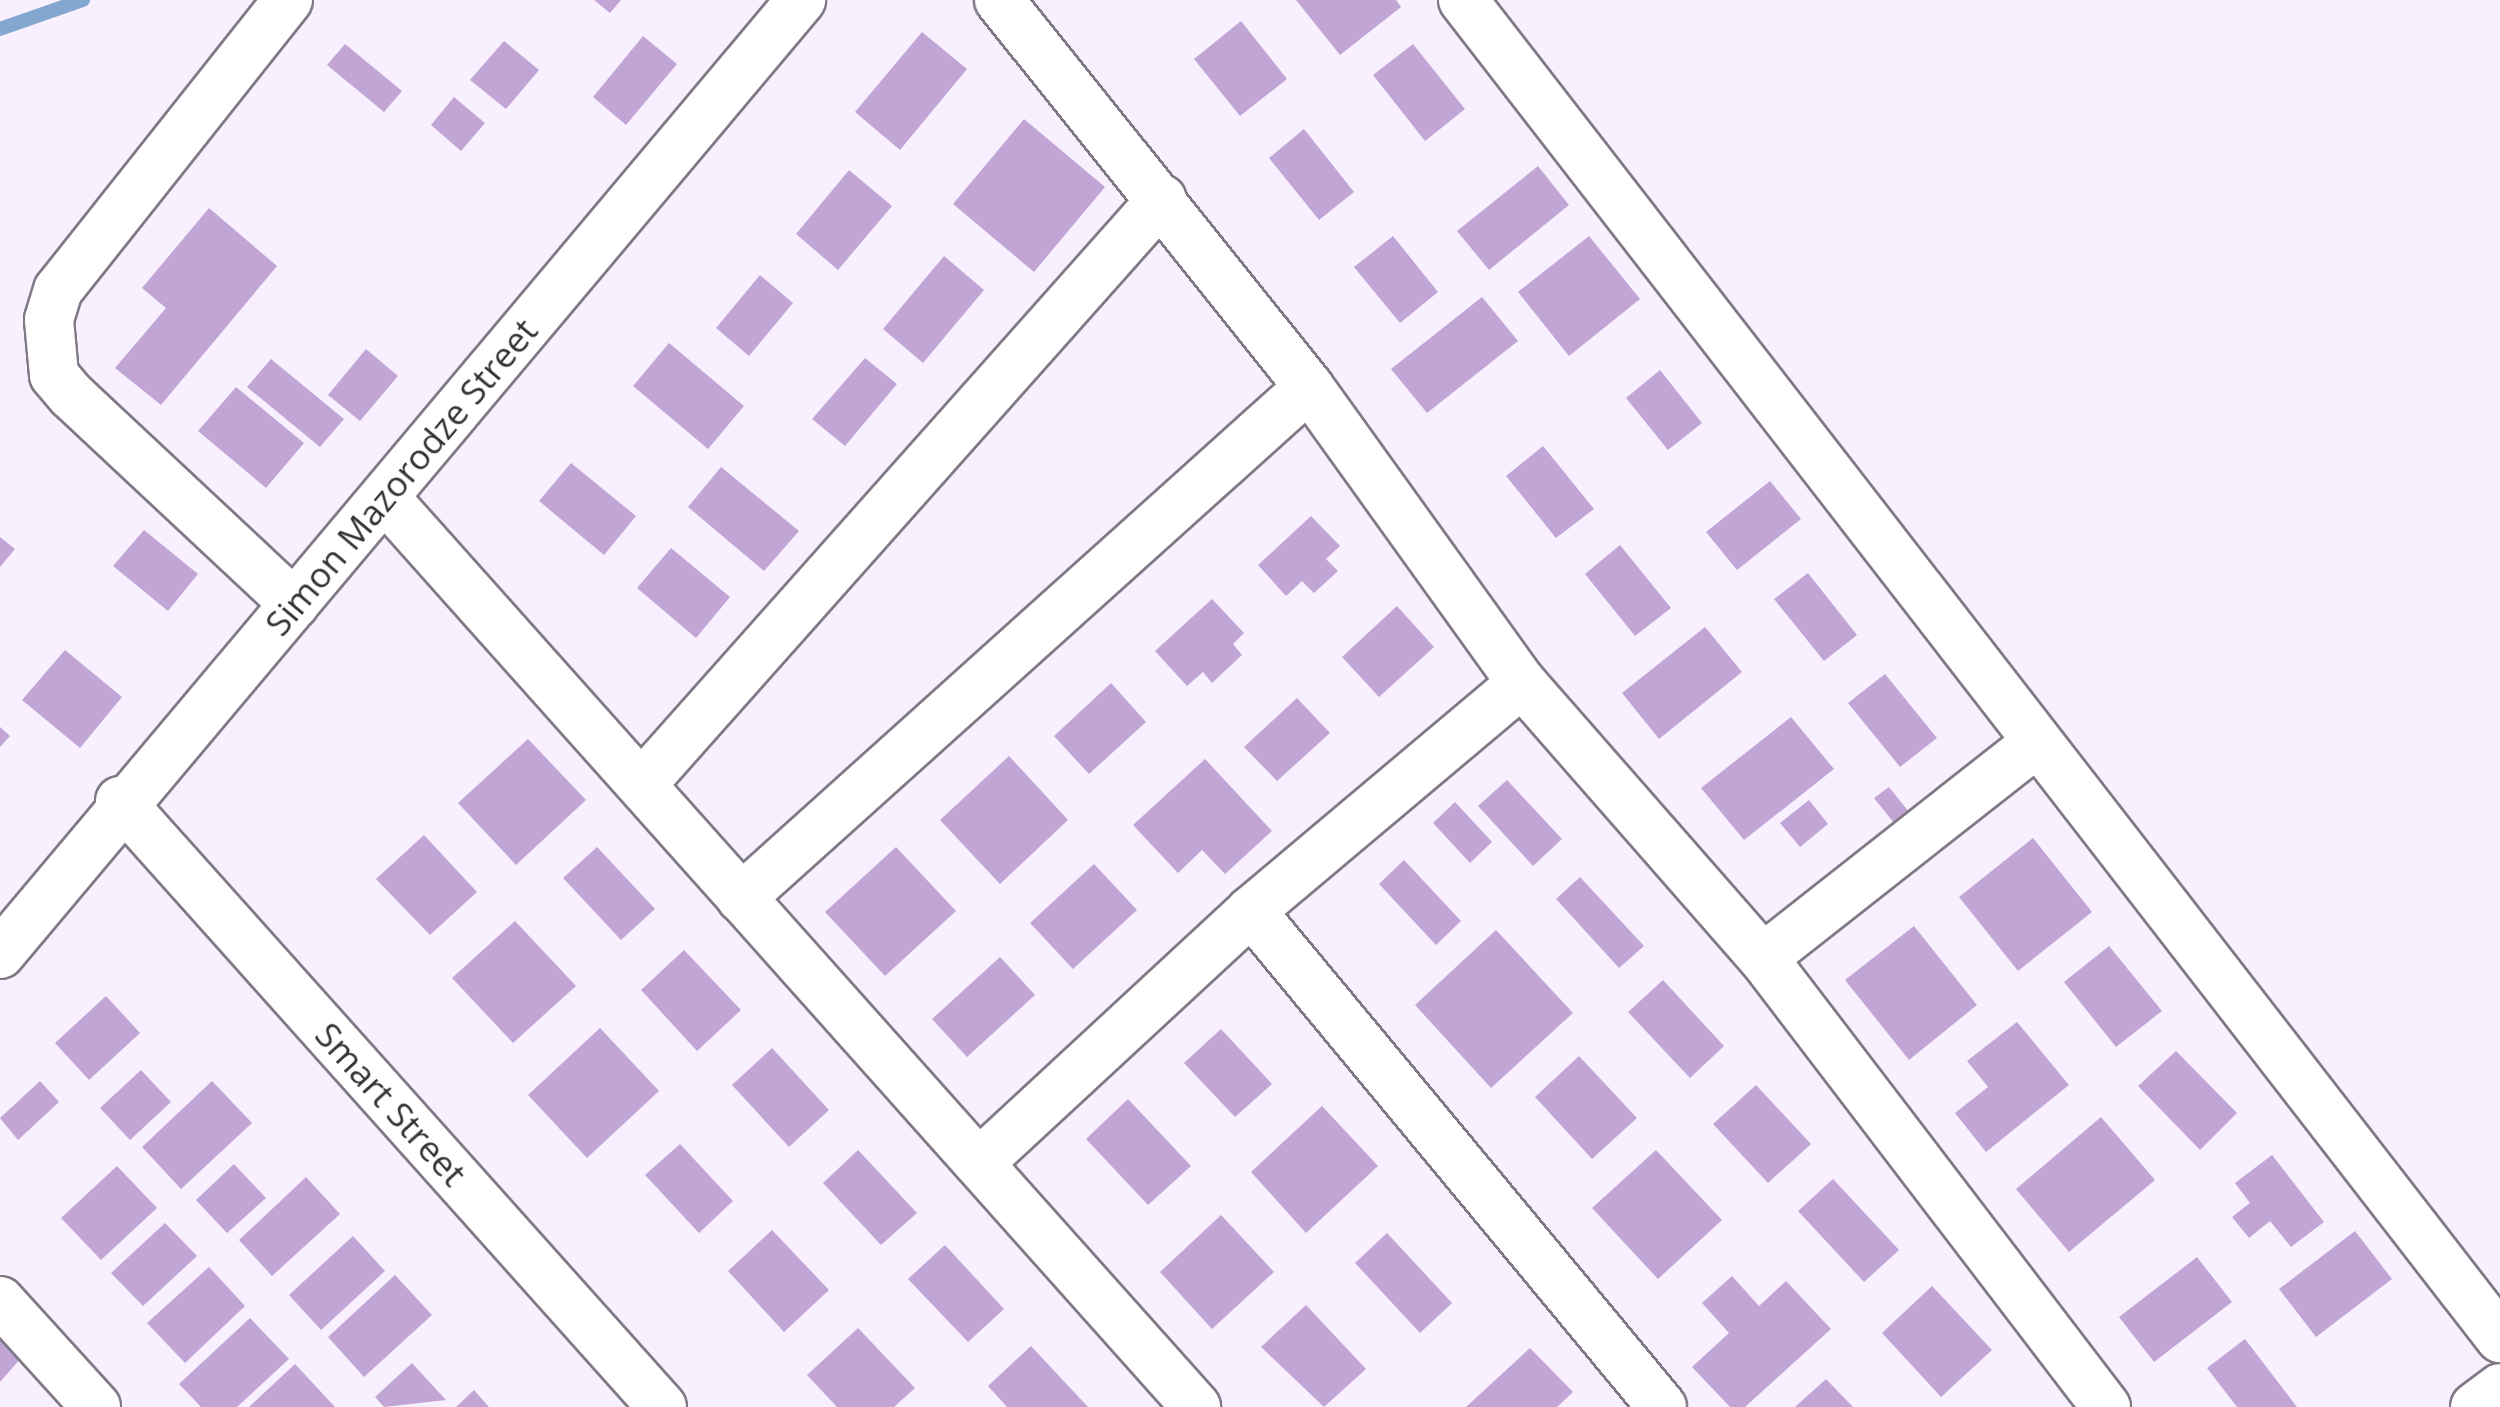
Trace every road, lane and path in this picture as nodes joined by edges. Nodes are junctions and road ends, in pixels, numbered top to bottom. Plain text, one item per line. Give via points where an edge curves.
1 (288, 0) edge
2 (801, 0) edge
3 (999, 0) edge
4 (1463, 0) edge
5 (1162, 199) junction
6 (1309, 388) junction
7 (386, 499) junction
8 (294, 604) junction
9 (1522, 683) junction
10 (2035, 744) junction
11 (644, 783) junction
12 (120, 801) junction
13 (742, 898) junction
14 (1251, 911) junction
15 (0, 954) edge
16 (1763, 958) junction
17 (980, 1164) junction
18 (0, 1302) edge
19 (2500, 1338) edge
20 (2500, 1388) edge
21 (1180, 1401) edge
22 (96, 1407) edge
23 (662, 1407) edge
24 (1662, 1407) edge
25 (2106, 1407) edge
26 (2475, 1407) edge

1 - 8 street via 58,290 49,320 54,375 71,395
2 - 7 street, Simon Mazorodze Street
3 - 5 street
4 - 10 street
5 - 6 street
5 - 11 street
6 - 9 street
6 - 13 street
7 - 8 street, Simon Mazorodze Street
7 - 11 street
8 - 12 street, Simon Mazorodze Street
9 - 14 street
9 - 16 street
10 - 16 street
10 - 19 street
11 - 13 street
12 - 15 street, Simon Mazorodze Street
12 - 23 street, Smart Street
13 - 17 street
14 - 17 street
14 - 24 street
16 - 25 street
17 - 21 street
18 - 22 street
20 - 26 street

